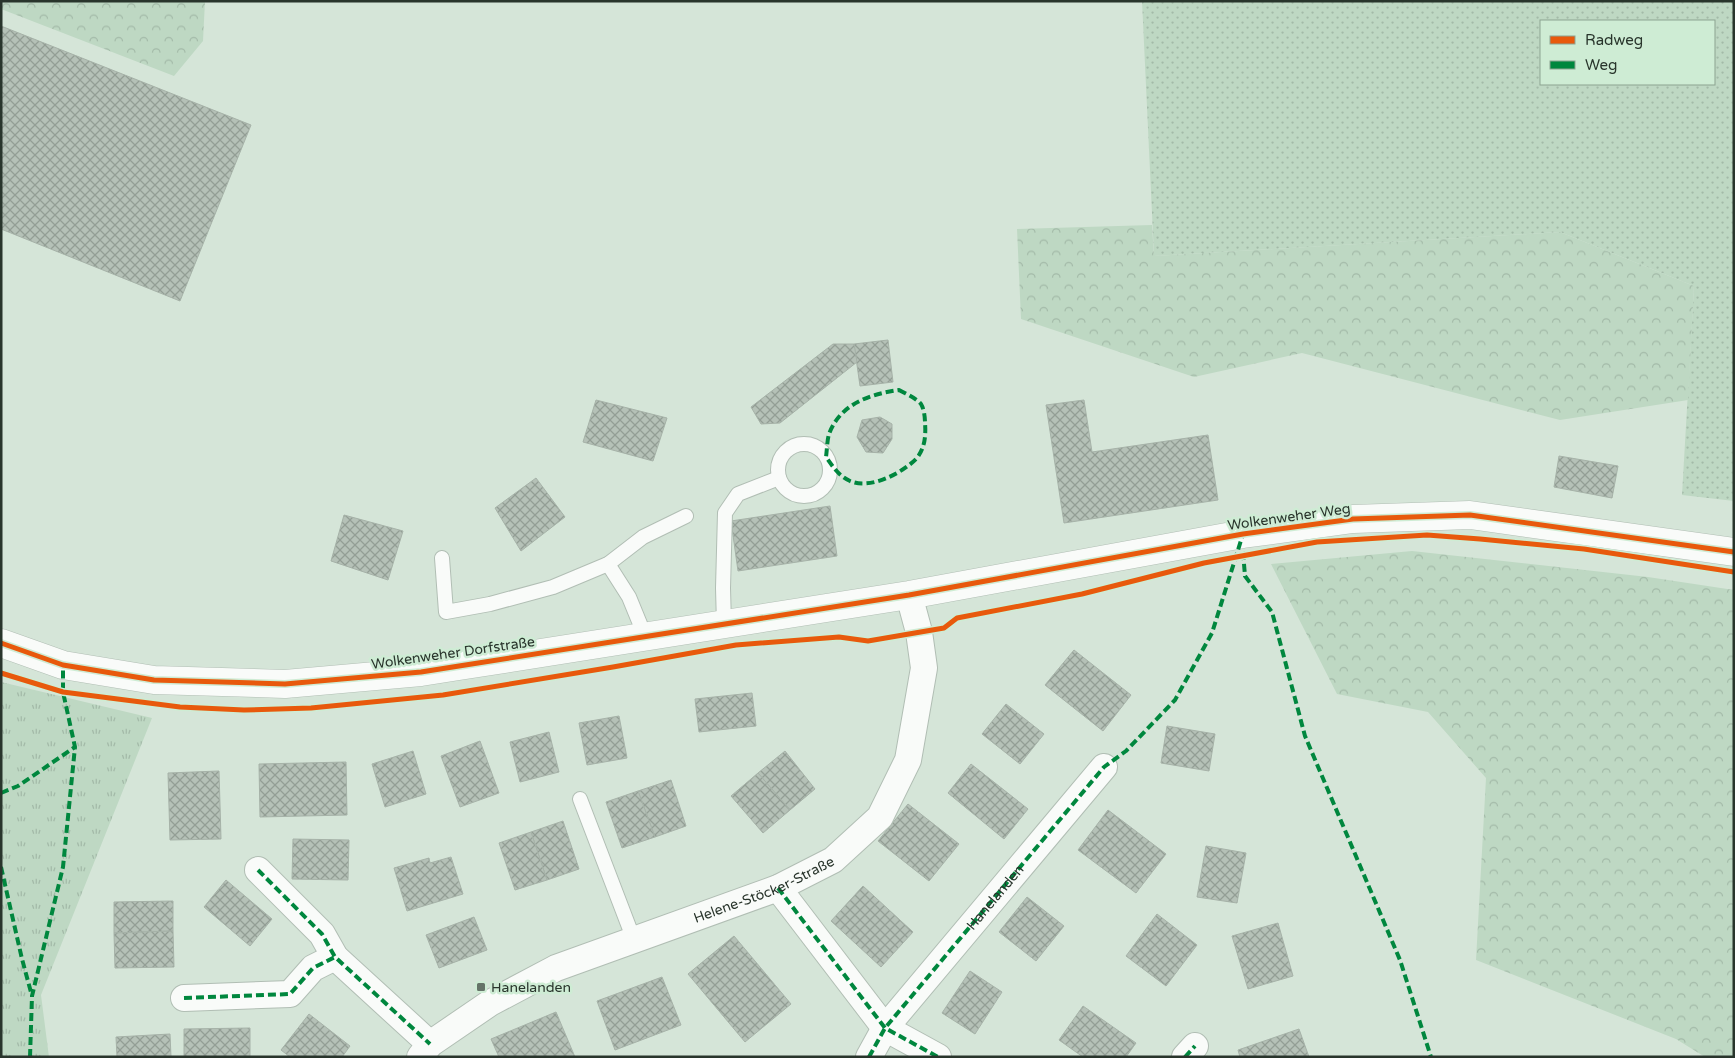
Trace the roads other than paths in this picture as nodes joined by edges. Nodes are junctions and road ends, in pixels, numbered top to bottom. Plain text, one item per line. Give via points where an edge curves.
1 (779, 478) dead end
2 (686, 516) dead end
3 (1734, 552) edge
4 (442, 558) dead end
5 (608, 564) junction
6 (909, 595) junction
7 (724, 624) junction
8 (645, 636) junction
9 (1, 643) edge
10 (1104, 767) dead end
11 (580, 799) dead end
12 (258, 870) dead end
13 (778, 888) junction
14 (634, 940) junction
15 (335, 957) junction
16 (184, 998) dead end
17 (885, 1028) junction
18 (425, 1050) edge
19 (869, 1057) edge
20 (938, 1057) edge

1 - 7 lane via 738,494 725,513
2 - 5 lane via 643,537
3 - 6 street, Wolkenweher Weg via 1470,515 1353,519 1243,534
4 - 5 lane via 446,612 553,587
5 - 8 lane via 629,598
6 - 7 street, Wolkenweher Dorfstraße
6 - 13 street, Helene-Stöcker-Straße via 924,668 908,760 880,817 833,860
7 - 8 street, Wolkenweher Dorfstraße
8 - 9 street, Wolkenweher Dorfstraße via 422,672 285,684 154,680 63,665
10 - 17 street, Hanelanden
11 - 14 lane
12 - 15 street, Helene-Stöcker-Straße via 322,934
13 - 14 street, Helene-Stöcker-Straße
13 - 17 street
14 - 18 street, Helene-Stöcker-Straße via 556,968 490,1003
15 - 16 street via 312,968 290,994
15 - 18 street, Helene-Stöcker-Straße
17 - 19 street, Hanelanden
17 - 20 street

